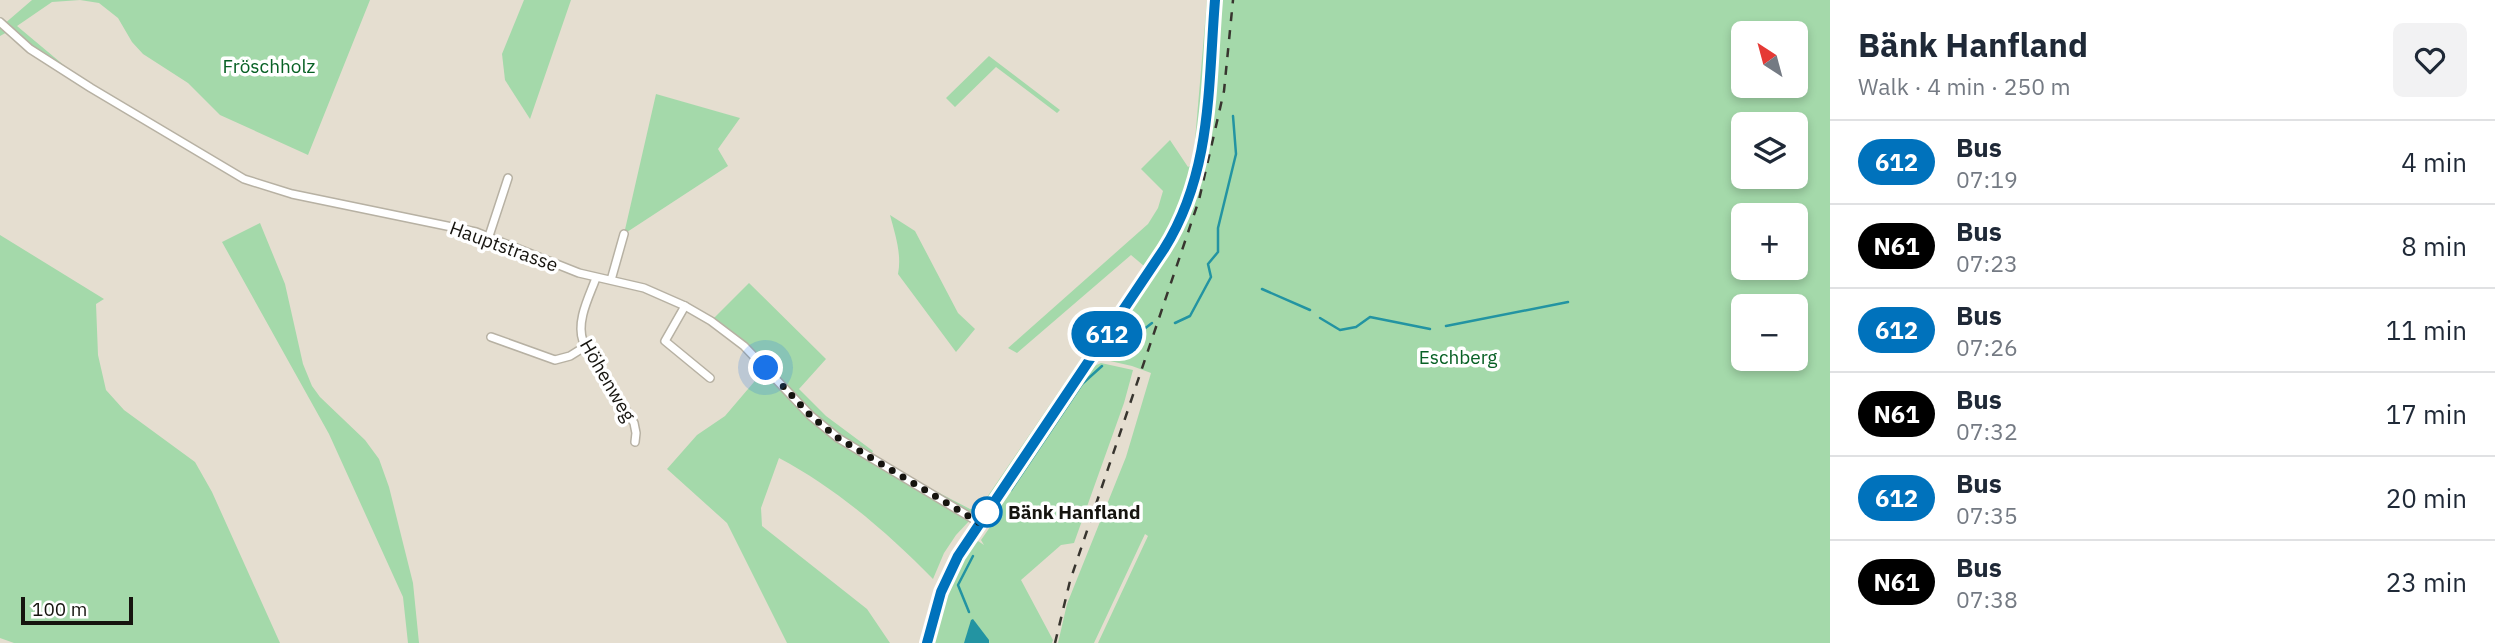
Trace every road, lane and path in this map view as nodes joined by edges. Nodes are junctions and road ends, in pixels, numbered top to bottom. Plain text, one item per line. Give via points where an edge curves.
1 (1215, 0) edge
2 (0, 22) edge
3 (508, 178) dead end
4 (624, 234) dead end
5 (489, 236) junction
6 (596, 278) junction
7 (611, 280) junction
8 (685, 306) junction
9 (491, 337) dead end
10 (586, 345) junction
11 (710, 378) dead end
12 (635, 442) dead end
13 (980, 523) junction
14 (928, 643) edge

1 - 13 main road via 1201,155 1183,217
2 - 5 street, Hauptstrasse via 30,49 244,179 292,194
3 - 5 street
4 - 7 street
5 - 6 street, Hauptstrasse
6 - 7 street, Hauptstrasse
6 - 10 street, Höhenweg via 581,325
7 - 8 street, Hauptstrasse
8 - 11 street via 665,341
8 - 13 street, Hauptstrasse via 744,346 838,438
9 - 10 street via 555,360
10 - 12 street, Höhenweg via 634,423
13 - 14 main road via 947,577

